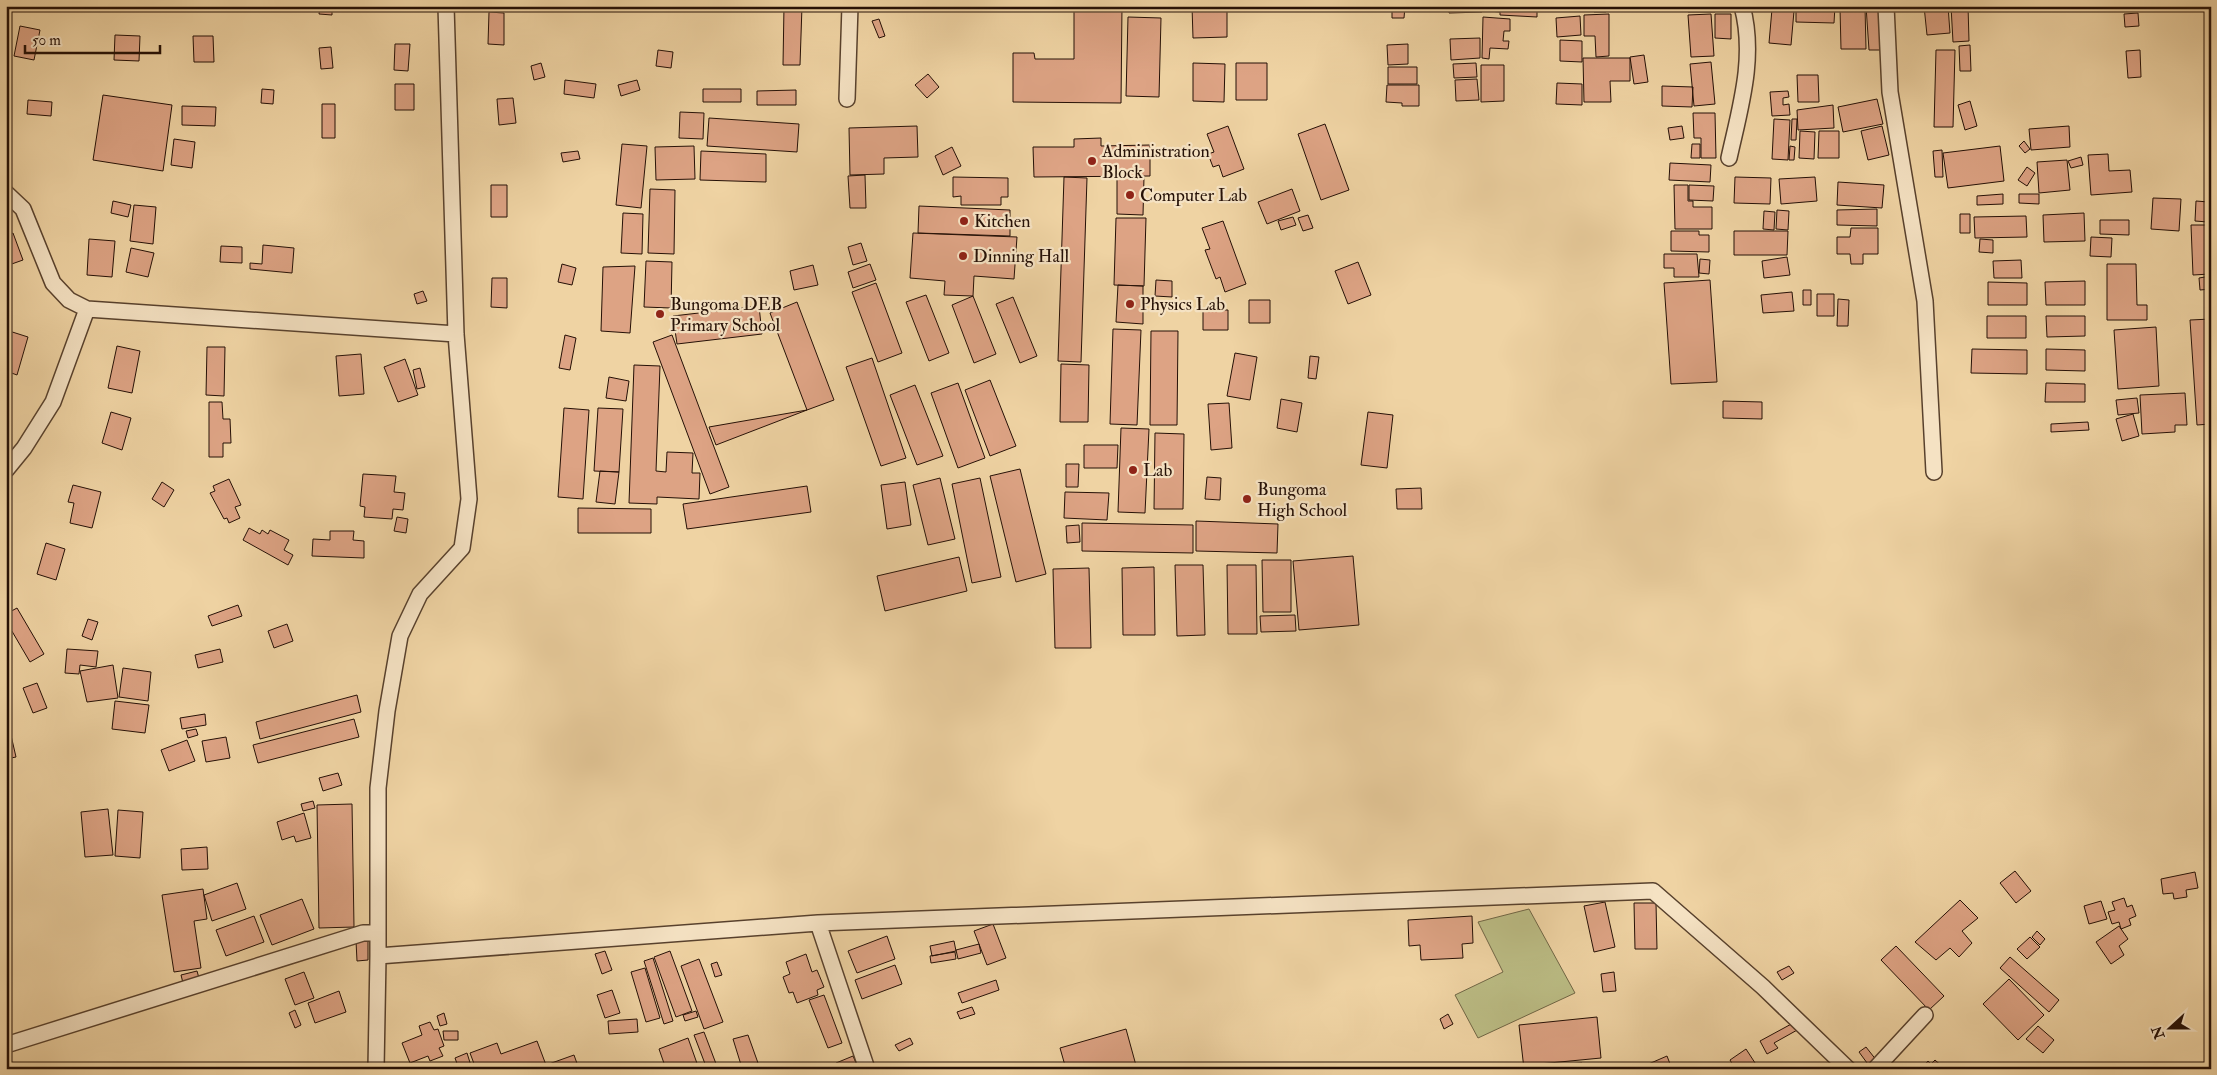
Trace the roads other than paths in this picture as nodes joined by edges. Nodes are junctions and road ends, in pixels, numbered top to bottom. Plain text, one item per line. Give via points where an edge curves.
1 (446, 6) edge
2 (850, 6) edge
3 (1742, 6) edge
4 (1886, 6) edge
5 (847, 99) dead end
6 (1729, 158) dead end
7 (6, 193) edge
8 (87, 309) junction
9 (456, 334) junction
10 (6, 470) edge
11 (1934, 472) dead end
12 (818, 923) junction
13 (378, 933) junction
14 (378, 956) junction
15 (1925, 1015) dead end
16 (6, 1045) edge
17 (376, 1069) edge
18 (867, 1069) edge
19 (1848, 1069) edge
20 (1875, 1069) edge

1 - 9 street
2 - 5 street
3 - 6 street via 1749,58
4 - 11 street via 1890,92 1925,301
7 - 8 street via 23,209 53,283 69,300
8 - 9 street
8 - 10 street via 53,402
9 - 13 street via 469,499 462,548 420,594 400,636 378,788
12 - 14 street
12 - 18 street
12 - 19 street via 1653,891 1763,987
13 - 14 street
13 - 16 street via 363,933
14 - 17 street
15 - 20 street

